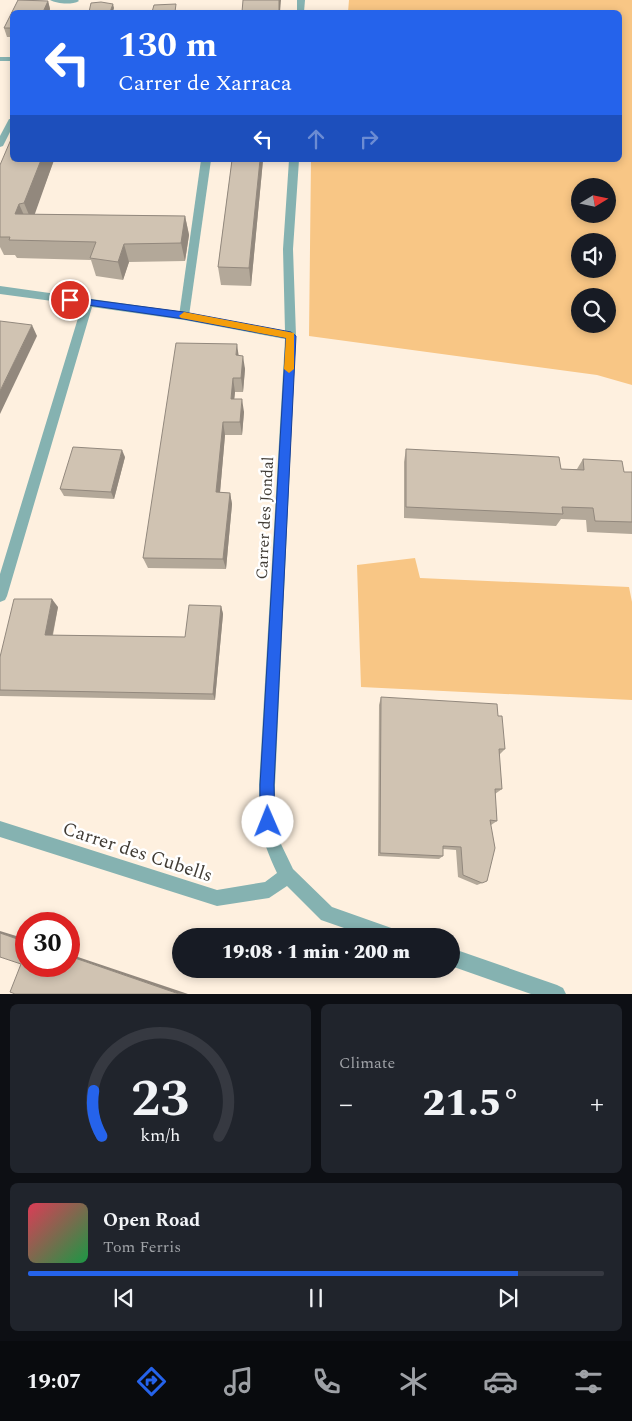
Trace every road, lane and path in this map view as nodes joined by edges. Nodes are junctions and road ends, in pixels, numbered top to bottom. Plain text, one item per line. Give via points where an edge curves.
1 (54, 0) edge
2 (75, 0) edge
3 (10, 125) edge
4 (0, 144) edge
5 (206, 162) edge
6 (294, 162) edge
7 (0, 290) edge
8 (88, 302) junction
9 (184, 316) junction
10 (291, 336) junction
11 (0, 596) edge
12 (0, 829) edge
13 (287, 875) junction
14 (368, 928) edge
15 (460, 960) edge
16 (557, 994) edge

1 - 2 street
3 - 4 street
5 - 9 street
6 - 10 street, Carrer des Jondal via 288,249
7 - 8 street
8 - 9 street
8 - 11 street
9 - 10 street
10 - 13 street, Carrer des Jondal via 267,785 271,842
12 - 13 street, Carrer des Cubells via 217,898 269,890
13 - 14 street via 327,914
15 - 16 street

